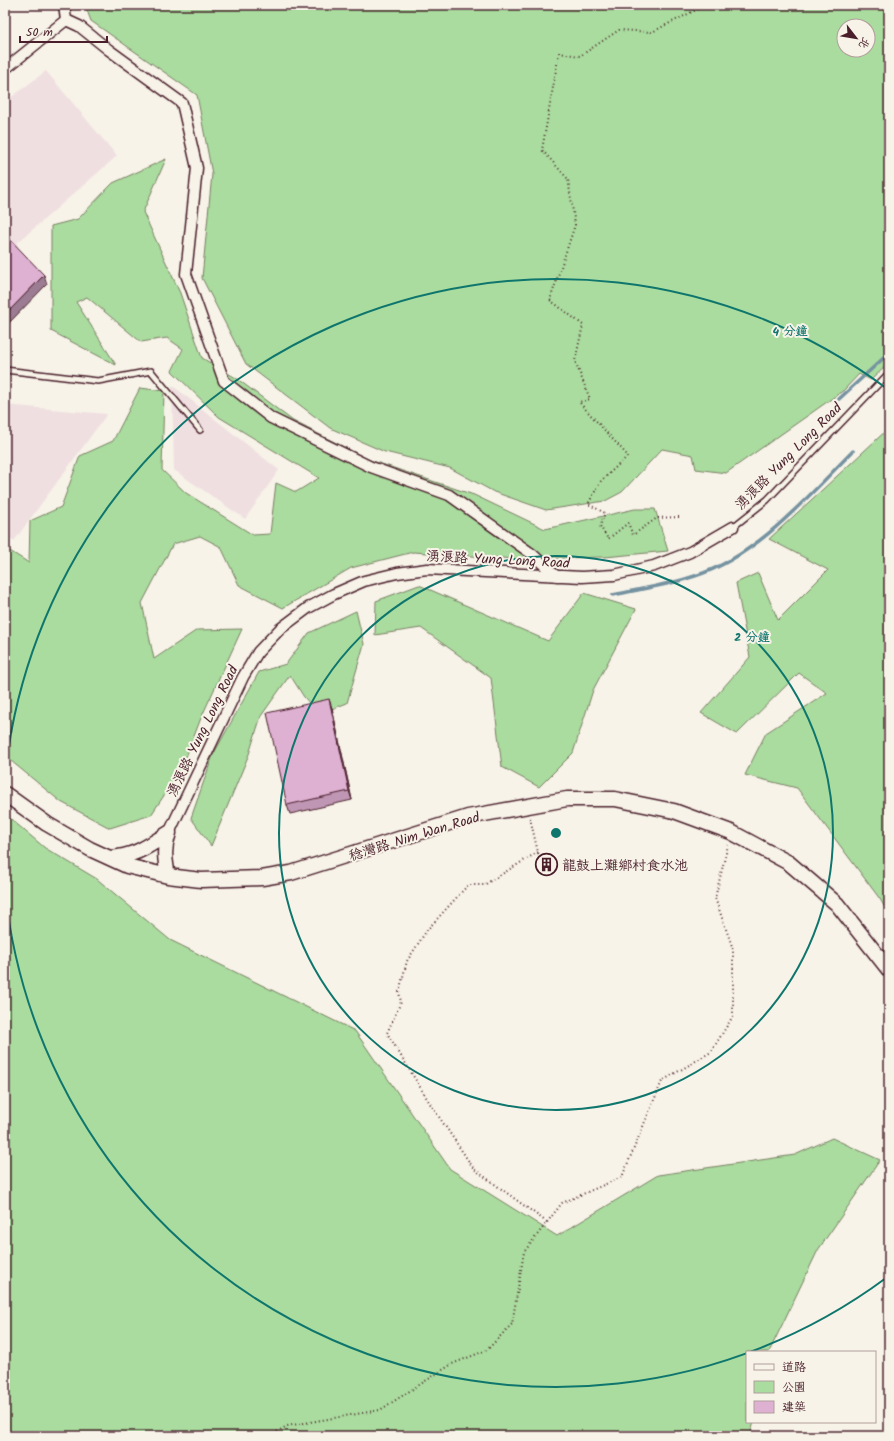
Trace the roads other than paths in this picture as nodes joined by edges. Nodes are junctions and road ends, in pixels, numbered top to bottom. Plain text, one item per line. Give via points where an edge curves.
1 (64, 5) edge
2 (66, 20) junction
3 (5, 69) edge
4 (5, 370) edge
5 (889, 373) edge
6 (200, 430) dead end
7 (734, 527) joint
8 (556, 576) junction
9 (5, 794) edge
10 (169, 833) junction
11 (108, 858) junction
12 (168, 876) junction
13 (888, 966) edge

1 - 2 street
2 - 3 street
2 - 8 street via 78,26 182,103 197,168 186,274 224,381 272,418 371,467 449,495 532,554
4 - 6 lane via 98,381 151,371
5 - 7 lane, 湧浪路 Yung Long Road via 790,478
7 - 8 street, 湧浪路 Yung Long Road via 690,552 654,566 614,575
8 - 10 street, 湧浪路 Yung Long Road via 427,569 364,580 308,608 280,629 258,652
9 - 11 street, 稔灣路 Nim Wan Road via 47,824
10 - 11 street via 126,857
10 - 12 street via 164,855
11 - 12 street, 稔灣路 Nim Wan Road via 127,866
12 - 13 street, 稔灣路 Nim Wan Road via 232,880 290,873 468,817 567,799 615,799 674,811 731,832 789,863 837,904

